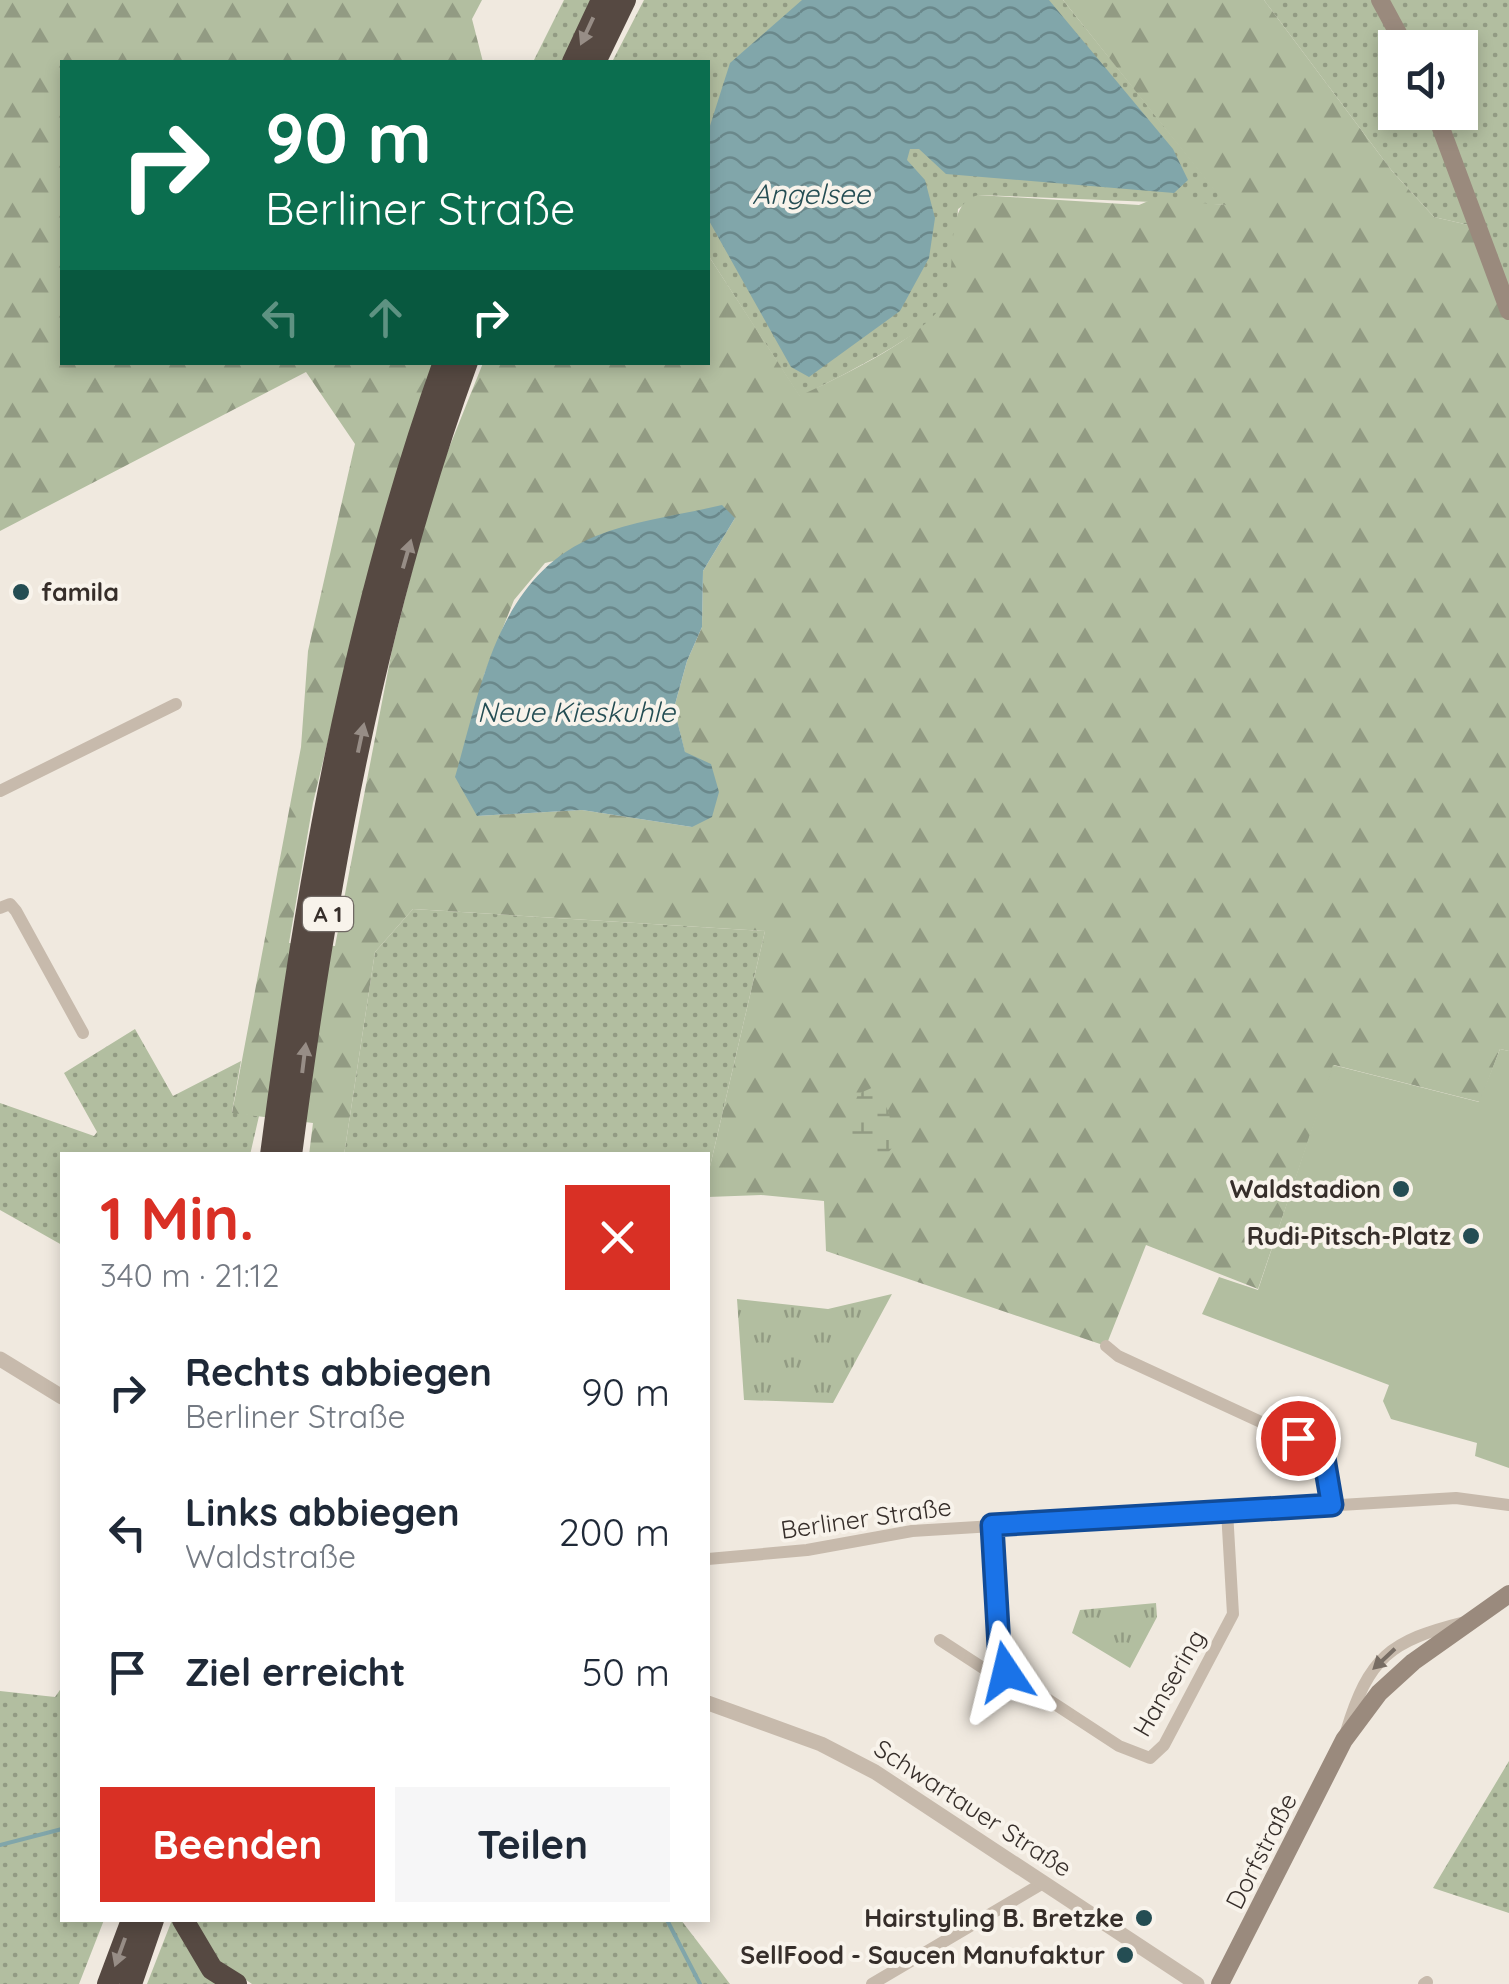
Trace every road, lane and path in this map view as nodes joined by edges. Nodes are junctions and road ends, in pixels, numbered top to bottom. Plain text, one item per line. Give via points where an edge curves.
1 (602, 0) edge
2 (625, 0) edge
3 (1380, 0) edge
4 (1396, 30) edge
5 (573, 60) edge
6 (596, 60) edge
7 (1442, 130) edge
8 (1509, 310) edge
9 (443, 365) edge
10 (466, 365) edge
11 (370, 645) junction
12 (364, 672) junction
13 (176, 704) dead end
14 (0, 790) edge
15 (0, 908) edge
16 (84, 1033) dead end
17 (271, 1152) edge
18 (292, 1152) edge
19 (1106, 1346) dead end
20 (0, 1359) edge
21 (60, 1396) edge
22 (1332, 1505) junction
23 (1509, 1505) edge
24 (1227, 1511) junction
25 (992, 1525) junction
26 (710, 1558) edge
27 (1509, 1594) edge
28 (940, 1640) dead end
29 (1000, 1664) junction
30 (710, 1704) edge
31 (1043, 1883) junction
32 (131, 1922) edge
33 (153, 1922) edge
34 (185, 1922) edge
35 (108, 1984) edge
36 (131, 1984) edge
37 (236, 1984) edge
38 (872, 1984) edge
39 (1197, 1984) edge
40 (1220, 1984) edge

1 -> 5 highway
2 - 6 highway
3 - 4 main road
7 - 8 main road
9 - 11 highway, A 1 via 402,490
11 -> 10 highway, A 1
11 - 12 highway, A 1
12 - 17 highway, A 1 via 323,809
18 -> 12 highway, A 1
13 - 14 street
15 - 16 street via 10,904 16,910
19 - 22 street via 1317,1448
20 - 21 street
22 - 23 street, Berliner Straße via 1456,1498
22 - 24 street, Berliner Straße
24 - 25 street, Berliner Straße
24 - 29 street, Hansering via 1233,1614 1164,1744 1150,1758 1119,1746
25 - 26 street, Berliner Straße
25 - 29 street
27 - 40 main road, Dorfstraße via 1379,1693 1344,1740
28 - 29 street, Hansering via 983,1668
30 - 31 street, Schwartauer Straße via 822,1744 875,1772
31 - 38 street
31 - 39 street, Schwartauer Straße
32 -> 35 highway
33 - 36 highway
34 - 37 highway via 212,1969

